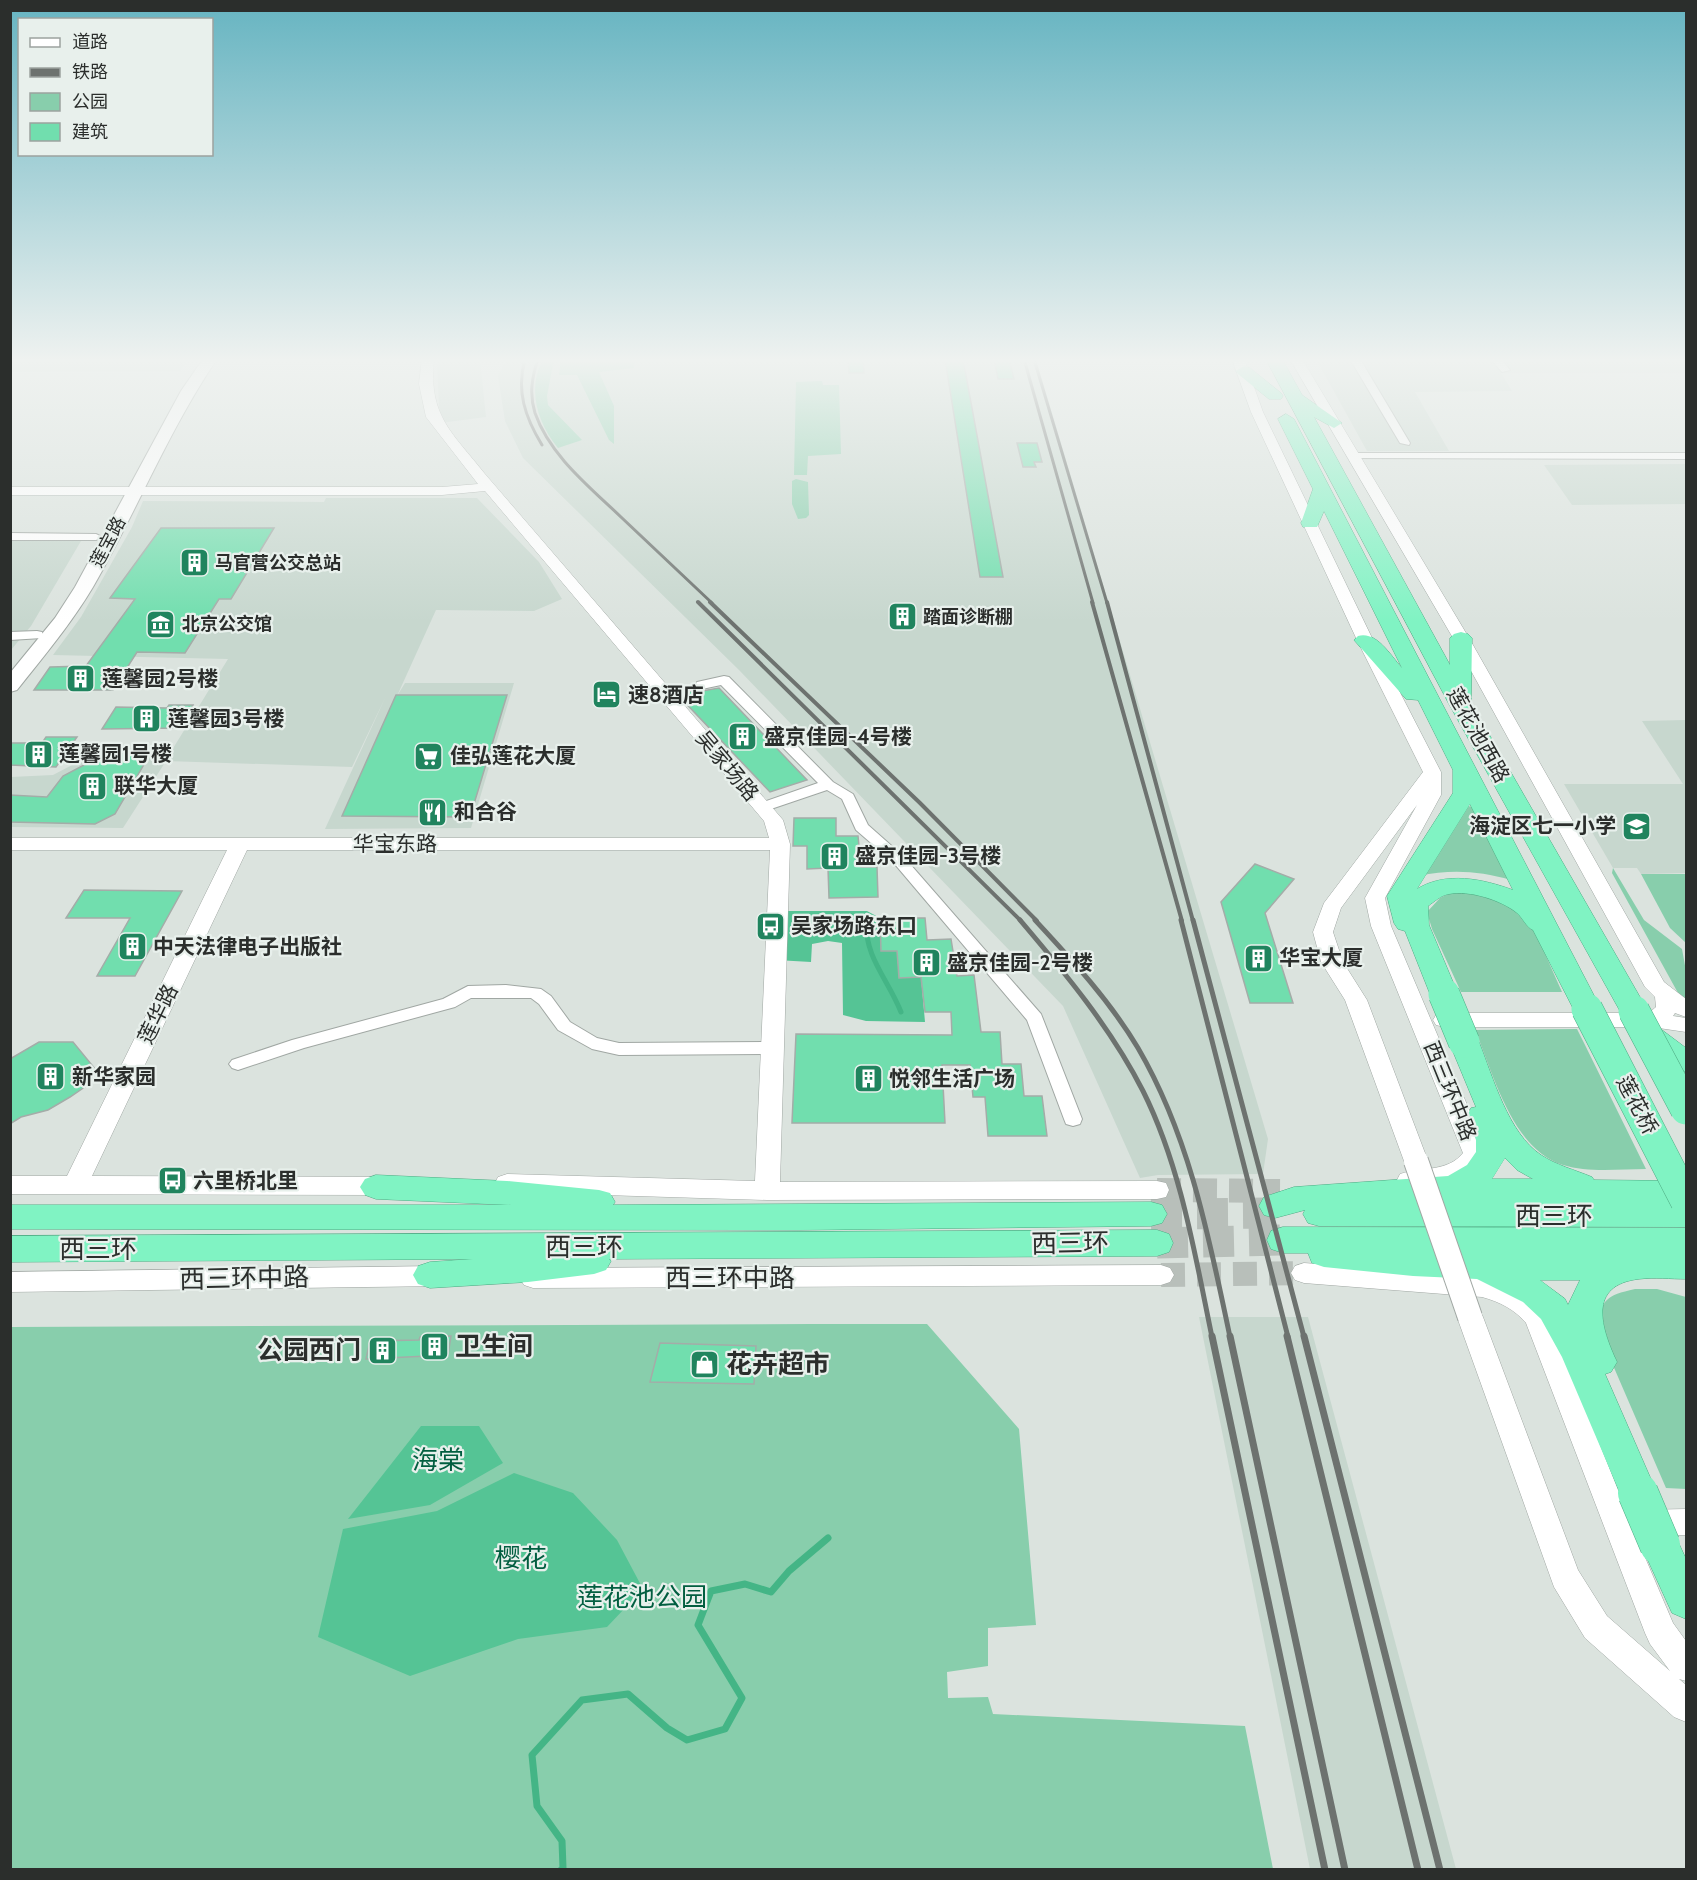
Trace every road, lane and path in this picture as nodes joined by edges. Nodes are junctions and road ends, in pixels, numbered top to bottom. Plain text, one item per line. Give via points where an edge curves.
1 (148, 447) edge
2 (154, 447) edge
3 (456, 447) edge
4 (1274, 447) edge
5 (1305, 447) edge
6 (1313, 447) edge
7 (1348, 447) edge
8 (1353, 456) junction
9 (1686, 456) edge
10 (488, 487) junction
11 (1322, 489) junction
12 (10, 491) edge
13 (127, 491) junction
14 (1310, 523) junction
15 (10, 536) edge
16 (96, 537) junction
17 (37, 635) junction
18 (10, 636) edge
19 (1461, 638) junction
20 (1365, 640) junction
21 (10, 668) edge
22 (702, 685) dead end
23 (10, 686) edge
24 (1460, 704) junction
25 (1437, 719) junction
26 (1465, 770) junction
27 (1432, 772) junction
28 (828, 785) junction
29 (763, 807) junction
30 (240, 843) junction
31 (10, 844) edge
32 (780, 844) junction
33 (1549, 935) junction
34 (1438, 994) junction
35 (1666, 995) junction
36 (1587, 1009) joint
37 (1686, 1010) edge
38 (1422, 1020) junction
39 (1644, 1020) junction
40 (1686, 1025) edge
41 (1458, 1041) junction
42 (772, 1048) junction
43 (1686, 1062) edge
44 (238, 1064) dead end
45 (1686, 1109) edge
46 (1073, 1119) dead end
47 (10, 1185) edge
48 (75, 1185) junction
49 (376, 1187) junction
50 (1438, 1190) junction
51 (767, 1191) junction
52 (1627, 1192) junction
53 (1686, 1193) edge
54 (1686, 1201) edge
55 (1686, 1215) edge
56 (1155, 1216) joint
57 (10, 1217) edge
58 (1280, 1220) junction
59 (801, 1232) junction
60 (1686, 1240) edge
61 (10, 1249) edge
62 (1469, 1264) junction
63 (1636, 1266) junction
64 (1686, 1266) edge
65 (1304, 1274) tunnel mouth
66 (430, 1275) junction
67 (1161, 1275) tunnel mouth
68 (10, 1282) edge
69 (1647, 1492) junction
70 (1616, 1523) junction
71 (1677, 1544) edge
72 (1686, 1600) edge
73 (1686, 1666) edge
74 (1686, 1706) edge

1 - 13 main road, 莲宝路
2 - 13 main road, 莲宝路
3 - 10 street, 吴家场路
4 - 14 street, 莲花池西路
5 - 11 highway, 莲花池西路
6 - 24 highway, 莲花池西路
7 - 8 street, 莲花池西路
8 - 9 street
8 - 19 street, 莲花池西路
10 - 13 street via 442,491
10 - 29 street, 吴家场路
11 - 14 highway
11 - 25 highway, 莲花池西路
12 - 13 street
13 - 16 main road, 莲宝路
13 - 23 main road, 莲宝路 via 84,587
14 - 20 street, 莲花池西路
15 - 16 street
16 - 17 main road, 莲宝路
17 - 18 street
17 - 21 main road, 莲宝路
19 - 24 highway
19 - 35 street, 莲花池西路 via 1622,930 1656,987
20 - 25 highway
20 - 27 street, 莲花池西路
22 - 28 street via 724,680
24 - 39 highway, 莲花池西路
25 - 26 highway, 莲花池西路
26 - 33 highway, 莲花池西路
26 - 34 highway via 1465,793 1400,896
27 - 38 street via 1432,795 1375,898 1381,926
27 - 74 street, bridge via 1331,907 1323,932 1332,962 1356,1000 1565,1578 1596,1627
28 - 29 street
28 - 46 street via 848,797 861,827 898,859 1035,1018
29 - 32 street, 吴家场路 via 774,820
30 - 31 street, 华宝东路
30 - 32 street, 华宝东路
30 - 48 street, 莲华路
32 - 42 street, 吴家场路
33 - 34 highway via 1526,907 1495,892 1459,886 1443,887 1425,895 1415,904 1416,925
33 - 36 highway, 莲花池西路
34 - 41 highway, bridge
35 - 37 street, 莲花池西路
35 - 39 street via 1668,1009
36 - 54 highway, 莲花桥, bridge
38 - 39 street, 西三环中路
38 - 58 street, 西三环中路 via 1476,1154 1464,1169
39 - 40 street, 西三环中路
39 - 43 highway
39 - 45 highway, 莲花池西路, bridge
41 - 50 highway via 1492,1142 1482,1170 1467,1181
41 - 52 highway via 1504,1138 1515,1152 1575,1184
42 - 44 street via 619,1049 592,1043 564,1026 545,1000 534,993 479,991
42 - 51 street, 吴家场路
47 - 48 street
48 - 49 street
49 - 51 street via 461,1182
49 - 59 highway via 507,1193 605,1203 726,1204
50 - 52 highway
50 - 58 highway via 1294,1199
51 - 56 street
52 - 53 highway
55 - 58 highway, 西三环
56 - 59 highway, 西三环
57 - 59 highway, 西三环
58 - 60 highway, 西三环
58 - 62 highway via 1360,1259
59 - 61 highway, 西三环
59 - 66 highway via 730,1260 598,1261
62 - 63 highway
62 - 69 highway via 1513,1280 1553,1310
63 - 64 highway
63 - 69 highway via 1603,1279 1591,1289 1585,1300 1585,1316 1587,1334
65 - 70 street via 1482,1287 1503,1292 1527,1305 1538,1318 1550,1347
66 - 67 street, 西三环中路 via 806,1279
66 - 68 street, 西三环中路
69 - 71 highway, bridge
70 - 71 street
70 - 73 street via 1661,1633
71 - 72 highway

